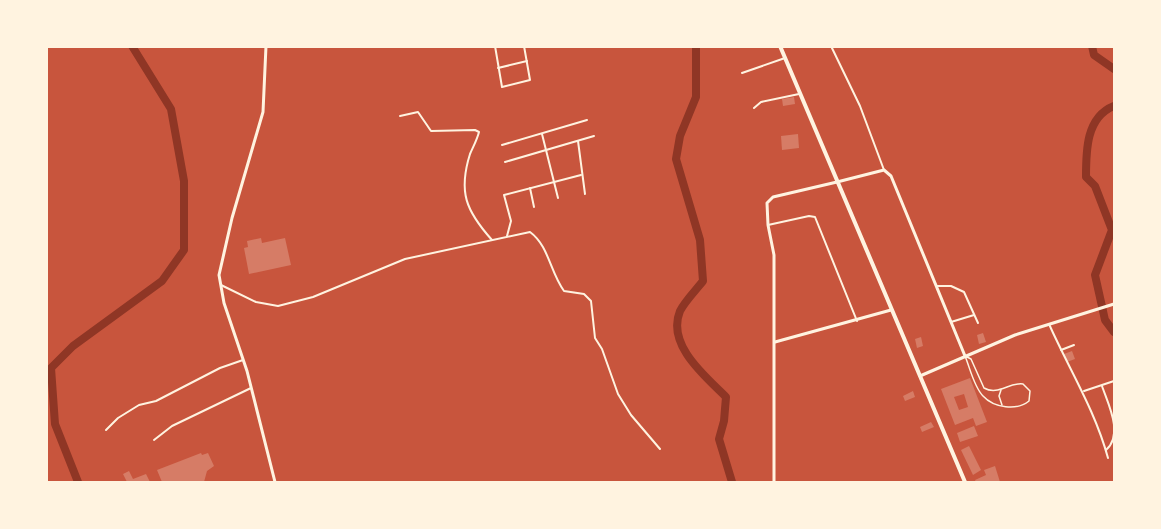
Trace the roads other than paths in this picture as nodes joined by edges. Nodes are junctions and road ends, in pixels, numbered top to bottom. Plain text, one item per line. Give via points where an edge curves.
1 (266, 46) edge
2 (495, 46) edge
3 (524, 46) edge
4 (780, 46) edge
5 (831, 46) edge
6 (785, 58) junction
7 (527, 61) junction
8 (498, 68) junction
9 (742, 73) dead end
10 (799, 94) junction
11 (754, 108) dead end
12 (400, 116) dead end
13 (586, 120) dead end
14 (541, 133) junction
15 (594, 136) dead end
16 (579, 141) junction
17 (502, 145) dead end
18 (547, 150) junction
19 (505, 162) dead end
20 (884, 170) junction
21 (581, 175) junction
22 (554, 182) junction
23 (837, 182) junction
24 (530, 188) junction
25 (585, 194) dead end
26 (558, 198) dead end
27 (534, 207) dead end
28 (768, 225) junction
29 (506, 237) junction
30 (492, 240) junction
31 (220, 284) junction
32 (937, 286) junction
33 (1114, 304) edge
34 (891, 310) junction
35 (975, 315) junction
36 (857, 321) junction
37 (951, 322) junction
38 (978, 323) dead end
39 (1048, 323) junction
40 (775, 342) junction
41 (1074, 345) dead end
42 (1061, 350) junction
43 (965, 356) junction
44 (243, 360) junction
45 (920, 376) junction
46 (1114, 381) edge
47 (1102, 386) junction
48 (251, 388) junction
49 (1002, 389) junction
50 (1084, 391) junction
51 (1006, 407) junction
52 (106, 430) dead end
53 (154, 440) dead end
54 (660, 449) dead end
55 (1106, 450) junction
56 (1108, 458) dead end
57 (275, 483) edge
58 (774, 483) edge
59 (965, 483) edge

1 - 31 main road via 263,112 229,228
2 - 8 street
3 - 7 street
4 - 6 main road
5 - 20 street via 860,106
6 - 9 street
6 - 10 main road
7 - 8 street
7 - 8 street via 530,79 503,87
10 - 11 street via 760,102
10 - 23 main road
12 - 30 street via 418,112 431,131 478,131 463,188 472,216
13 - 14 street
14 - 17 street
14 - 18 street
15 - 16 street
16 - 18 street
16 - 21 street
18 - 19 street
18 - 22 street
20 - 23 main road
20 - 32 main road via 900,195
21 - 22 street
21 - 25 street
22 - 24 street
22 - 26 street
23 - 28 main road via 771,197 767,203
23 - 34 main road
24 - 27 street
24 - 29 street via 504,195 511,221
28 - 36 street via 815,217
28 - 40 main road via 774,255
29 - 30 street
29 - 54 street via 527,232 538,238 564,291 584,294 591,301 594,338 602,349 618,394
30 - 31 street via 405,259 313,297 278,306 256,302
31 - 44 main road
32 - 35 street via 951,286 964,292
32 - 37 main road
33 - 39 main road
34 - 36 main road
34 - 45 main road
35 - 37 street
35 - 38 street
36 - 40 main road
37 - 43 main road
39 - 42 street
39 - 43 main road
40 - 58 main road
41 - 42 street
42 - 50 street
43 - 45 main road
43 - 49 lane via 971,358 984,388
43 - 51 lane via 981,394
44 - 48 main road
44 - 52 street via 156,401 139,405
45 - 59 main road
46 - 47 street
47 - 50 street
47 - 55 street via 1114,426
48 - 53 street via 172,426
48 - 57 main road
49 - 51 lane via 999,399
49 - 51 lane via 1020,383 1030,391 1027,403
50 - 55 street
55 - 56 street

